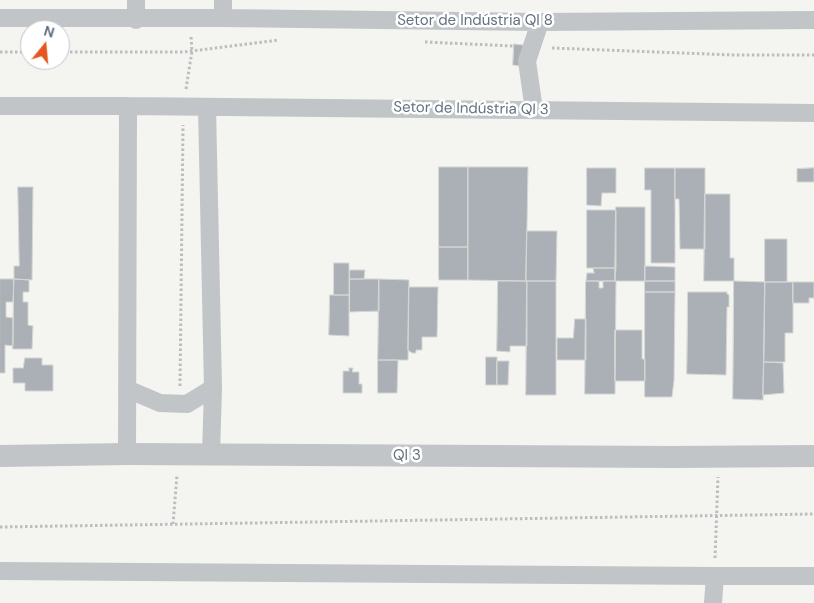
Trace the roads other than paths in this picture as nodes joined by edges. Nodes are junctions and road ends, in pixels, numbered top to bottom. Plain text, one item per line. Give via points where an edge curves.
1 (136, 0) edge
2 (223, 0) edge
3 (0, 18) edge
4 (223, 18) junction
5 (136, 20) junction
6 (814, 20) edge
7 (540, 22) junction
8 (0, 106) edge
9 (128, 106) junction
10 (207, 107) junction
11 (534, 110) junction
12 (814, 113) edge
13 (127, 388) junction
14 (213, 388) junction
15 (127, 454) junction
16 (211, 455) junction
17 (0, 456) edge
18 (814, 456) edge
19 (0, 571) edge
20 (715, 576) junction
21 (814, 576) edge
22 (713, 603) edge

1 - 5 street
2 - 4 street
3 - 5 street, Setor de Indústria QI 8
4 - 5 street, Setor de Indústria QI 8
4 - 7 street, Setor de Indústria QI 8
6 - 7 street, Setor de Indústria QI 8
7 - 11 street via 527,61
8 - 9 street, Setor de Indústria QI 3
9 - 10 street, Setor de Indústria QI 3
9 - 13 street
10 - 11 street, Setor de Indústria QI 3
10 - 14 street
11 - 12 street, Setor de Indústria QI 3
13 - 14 street via 160,403 187,404
13 - 15 street
14 - 16 street
15 - 16 street, QI 3
15 - 17 street, QI 3
16 - 18 street, QI 3
19 - 20 street
20 - 21 street
20 - 22 street

